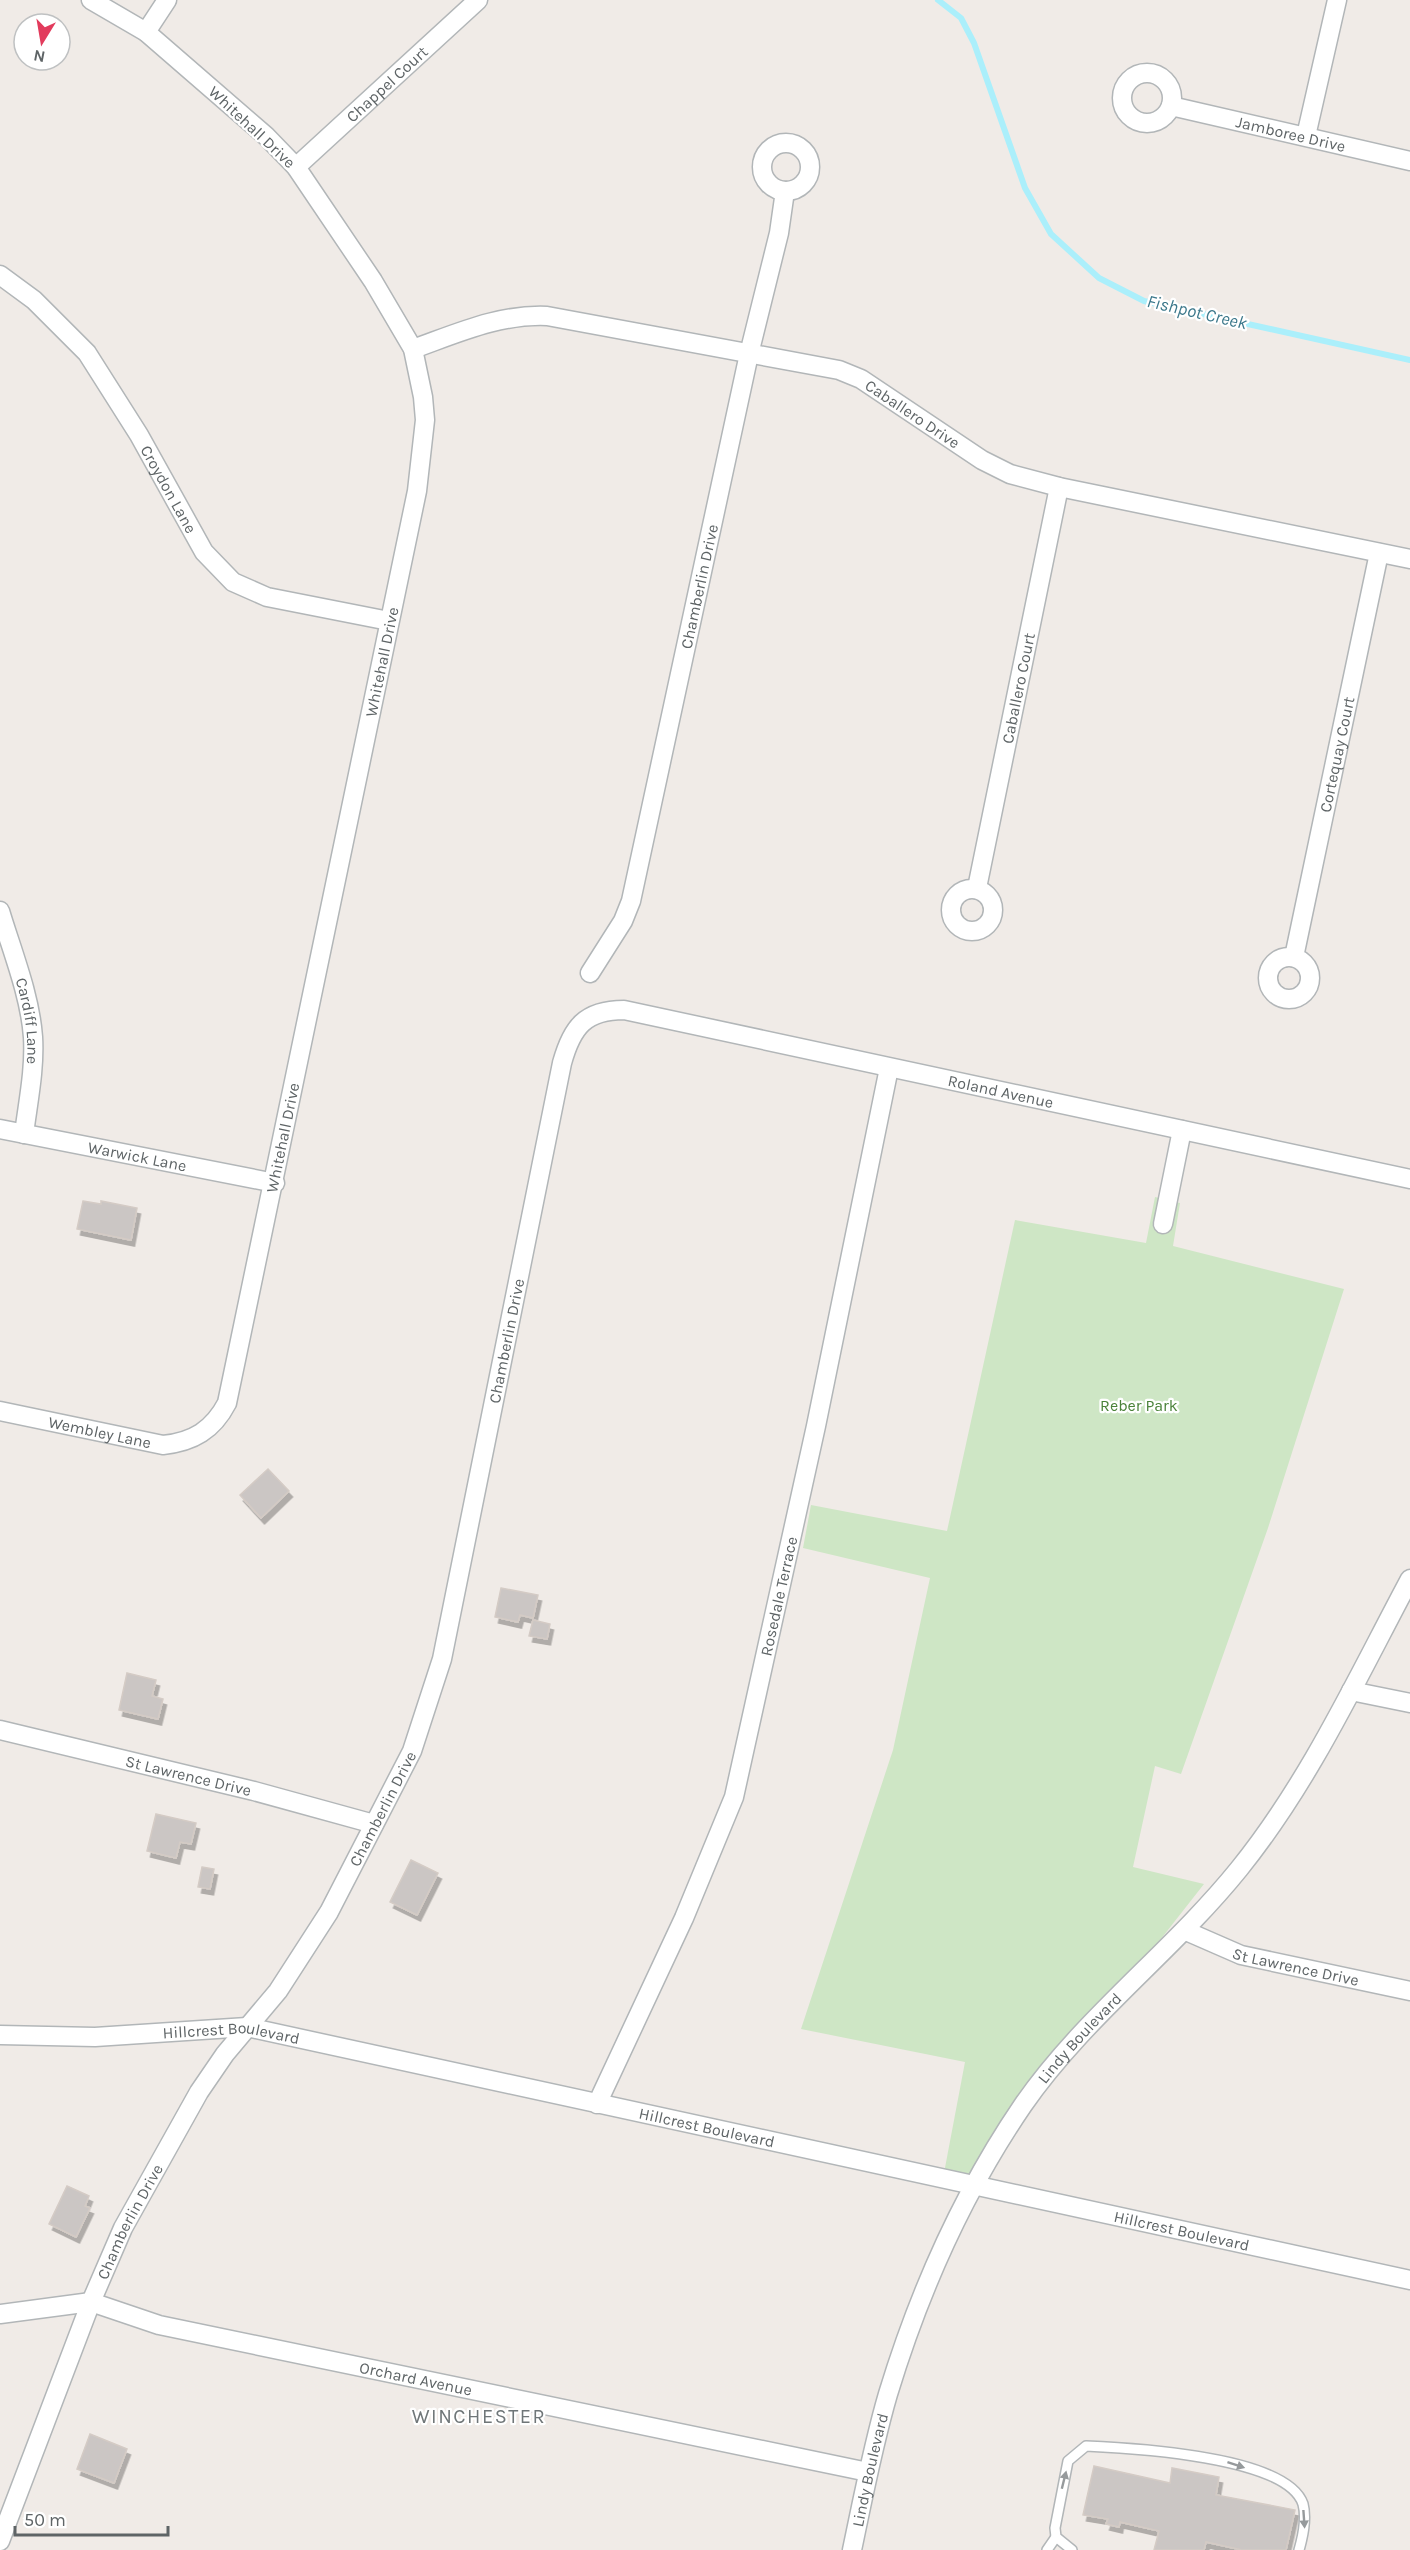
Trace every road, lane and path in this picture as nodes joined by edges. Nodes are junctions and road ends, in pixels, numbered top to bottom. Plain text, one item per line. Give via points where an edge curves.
1 (91, 0) edge
2 (167, 0) edge
3 (478, 0) edge
4 (1337, 0) edge
5 (146, 32) junction
6 (1171, 106) dead end
7 (1306, 136) junction
8 (1410, 161) edge
9 (296, 167) junction
10 (785, 191) dead end
11 (0, 275) edge
12 (413, 349) junction
13 (749, 354) junction
14 (1059, 487) junction
15 (1379, 553) junction
16 (1410, 559) edge
17 (389, 621) junction
18 (977, 888) dead end
19 (0, 911) edge
20 (1294, 957) dead end
21 (590, 973) dead end
22 (593, 1014) joint
23 (888, 1068) junction
24 (0, 1129) edge
25 (1182, 1130) junction
26 (24, 1134) junction
27 (1410, 1179) edge
28 (275, 1183) junction
29 (1163, 1224) dead end
30 (0, 1411) edge
31 (200, 1435) joint
32 (1410, 1579) edge
33 (1351, 1691) junction
34 (1410, 1703) edge
35 (0, 1730) edge
36 (374, 1824) junction
37 (1186, 1931) junction
38 (1410, 1991) edge
39 (247, 2027) junction
40 (0, 2035) edge
41 (597, 2104) junction
42 (973, 2186) junction
43 (1410, 2280) edge
44 (91, 2302) junction
45 (0, 2314) edge
46 (868, 2472) junction
47 (1056, 2537) junction
48 (0, 2541) edge
49 (852, 2550) edge
50 (1047, 2550) edge
51 (1072, 2550) edge
52 (1299, 2550) edge

1 - 5 street, Whitehall Drive
2 - 5 street
3 - 9 street, Chappel Court
4 - 7 street
5 - 9 street, Whitehall Drive
6 - 7 street, Jamboree Drive
7 - 8 street, Jamboree Drive
9 - 12 street, Whitehall Drive via 373,281
10 - 13 street, Chamberlin Drive via 779,233
11 - 17 street, Croydon Lane via 34,300 87,353 139,435 204,552 233,582 267,597
12 - 13 street, Caballero Drive via 500,318 521,315 547,316
12 - 17 street, Whitehall Drive via 425,420 417,491
13 - 14 street, Caballero Drive via 839,370 861,379 982,460 1010,474
13 - 21 street, Chamberlin Drive via 631,901
14 - 15 street, Caballero Drive
14 - 18 street, Caballero Court
15 - 16 street, Caballero Drive
15 - 20 street, Cortequay Court
17 - 28 street, Whitehall Drive
19 - 26 street, Cardiff Lane via 33,1037
22 - 23 street, Roland Avenue via 624,1010
22 - 36 street, Chamberlin Drive via 573,1032 562,1063 442,1659 412,1751
23 - 25 street, Roland Avenue
23 - 41 street, Rosedale Terrace via 816,1426 734,1797 684,1918
24 - 26 street, Warwick Lane
25 - 27 street, Roland Avenue
25 - 29 street
26 - 28 street, Warwick Lane
28 - 31 street, Whitehall Drive via 227,1403 219,1420
30 - 31 street, Wembley Lane via 163,1445
32 - 33 street, Lindy Boulevard
33 - 34 street
33 - 37 street, Lindy Boulevard via 1284,1808
35 - 36 street, St Lawrence Drive
36 - 39 street, Chamberlin Drive via 329,1912 278,1991
37 - 38 street, St Lawrence Drive via 1241,1955
37 - 42 street, Lindy Boulevard via 1098,2016 1039,2084
39 - 40 street, Hillcrest Boulevard via 95,2037
39 - 41 street, Hillcrest Boulevard
39 - 44 street, Chamberlin Drive via 199,2092 153,2172
41 - 42 street, Hillcrest Boulevard
42 - 43 street, Hillcrest Boulevard
42 - 46 street, Lindy Boulevard via 933,2268 888,2394
44 - 45 street, Orchard Avenue
44 - 46 street, Orchard Avenue via 159,2325
44 - 48 street, Chamberlin Drive
46 - 49 street, Lindy Boulevard
47 - 50 lane
47 - 51 lane
47 -> 52 lane via 1059,2498 1068,2461 1086,2446 1216,2458 1287,2485 1302,2503 1305,2529

